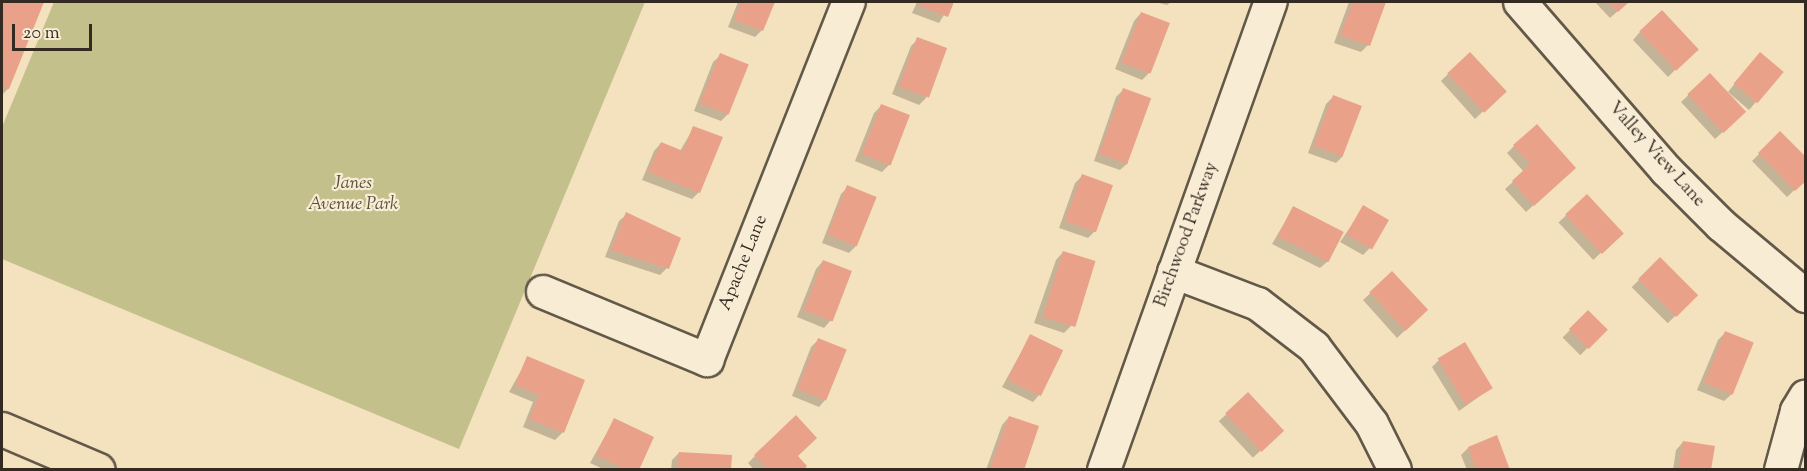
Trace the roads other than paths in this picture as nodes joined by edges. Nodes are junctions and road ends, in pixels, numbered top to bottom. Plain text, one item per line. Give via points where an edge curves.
1 (849, 2) edge
2 (1270, 2) edge
3 (1520, 2) edge
4 (1174, 272) junction
5 (543, 292) dead end
6 (1806, 296) edge
7 (1806, 396) edge
8 (2, 429) edge
9 (98, 470) edge
10 (1104, 470) edge
11 (1395, 470) edge
12 (1781, 470) edge

1 - 5 street, Apache Lane via 707,360
2 - 4 street, Birchwood Parkway
3 - 6 street, Valley View Lane via 1666,170 1736,239
4 - 10 street, Birchwood Parkway
4 - 11 street via 1258,304 1314,347 1372,424
7 - 12 street via 1797,411
8 - 9 highway

